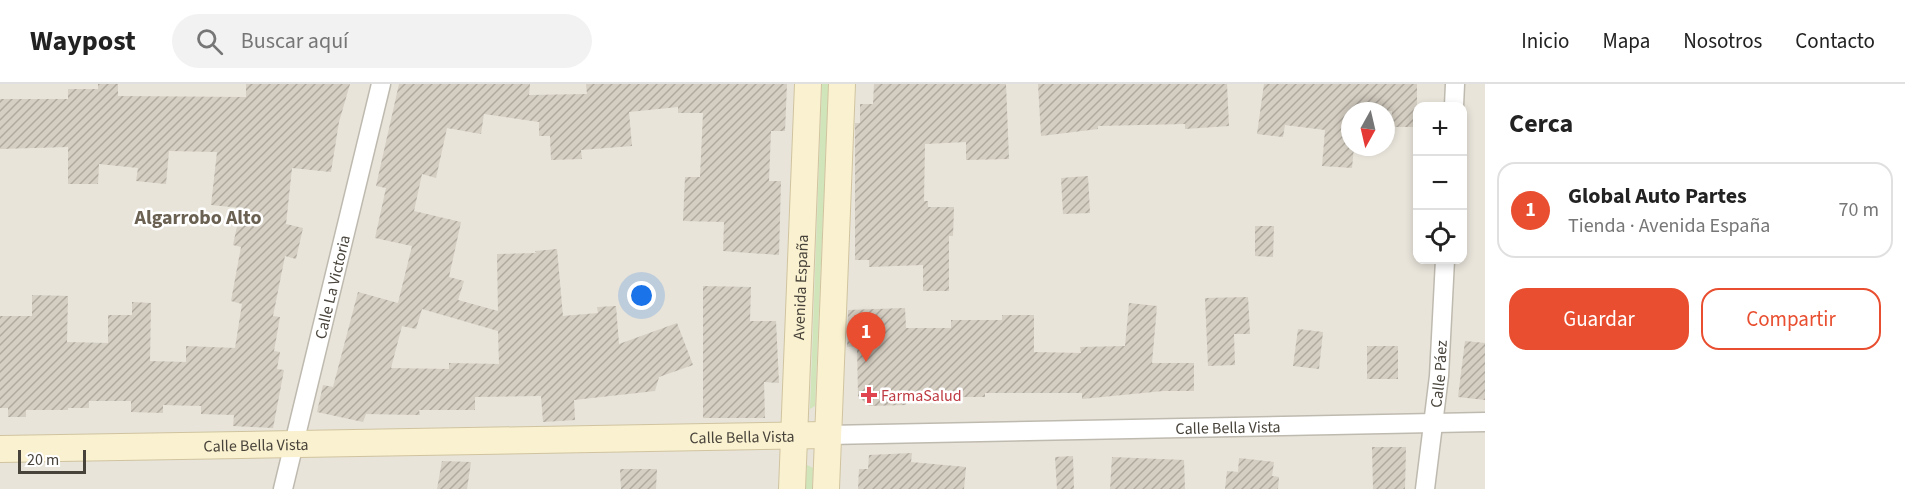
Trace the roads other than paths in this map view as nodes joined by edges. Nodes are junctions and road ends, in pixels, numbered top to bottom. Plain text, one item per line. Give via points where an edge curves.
1 (381, 84) edge
2 (808, 84) edge
3 (842, 84) edge
4 (1455, 84) edge
5 (1454, 102) edge
6 (1446, 264) edge
7 (1434, 422) junction
8 (1485, 422) edge
9 (794, 435) junction
10 (828, 435) junction
11 (294, 445) junction
12 (0, 449) edge
13 (283, 489) edge
14 (792, 489) edge
15 (826, 489) edge
16 (1425, 489) edge

1 - 11 street, Calle La Victoria
2 - 9 street, Avenida España
3 - 10 street, Avenida España
4 - 5 street
6 - 7 street, Calle Páez
7 - 8 street, Calle Bella Vista
7 - 10 street, Calle Bella Vista
7 - 16 street, Calle Páez
9 - 10 street, Calle Bella Vista
9 - 11 street, Calle Bella Vista
9 - 14 street, Avenida España
10 - 15 street, Avenida España
11 - 12 street, Calle Bella Vista
11 - 13 street, Calle La Victoria

